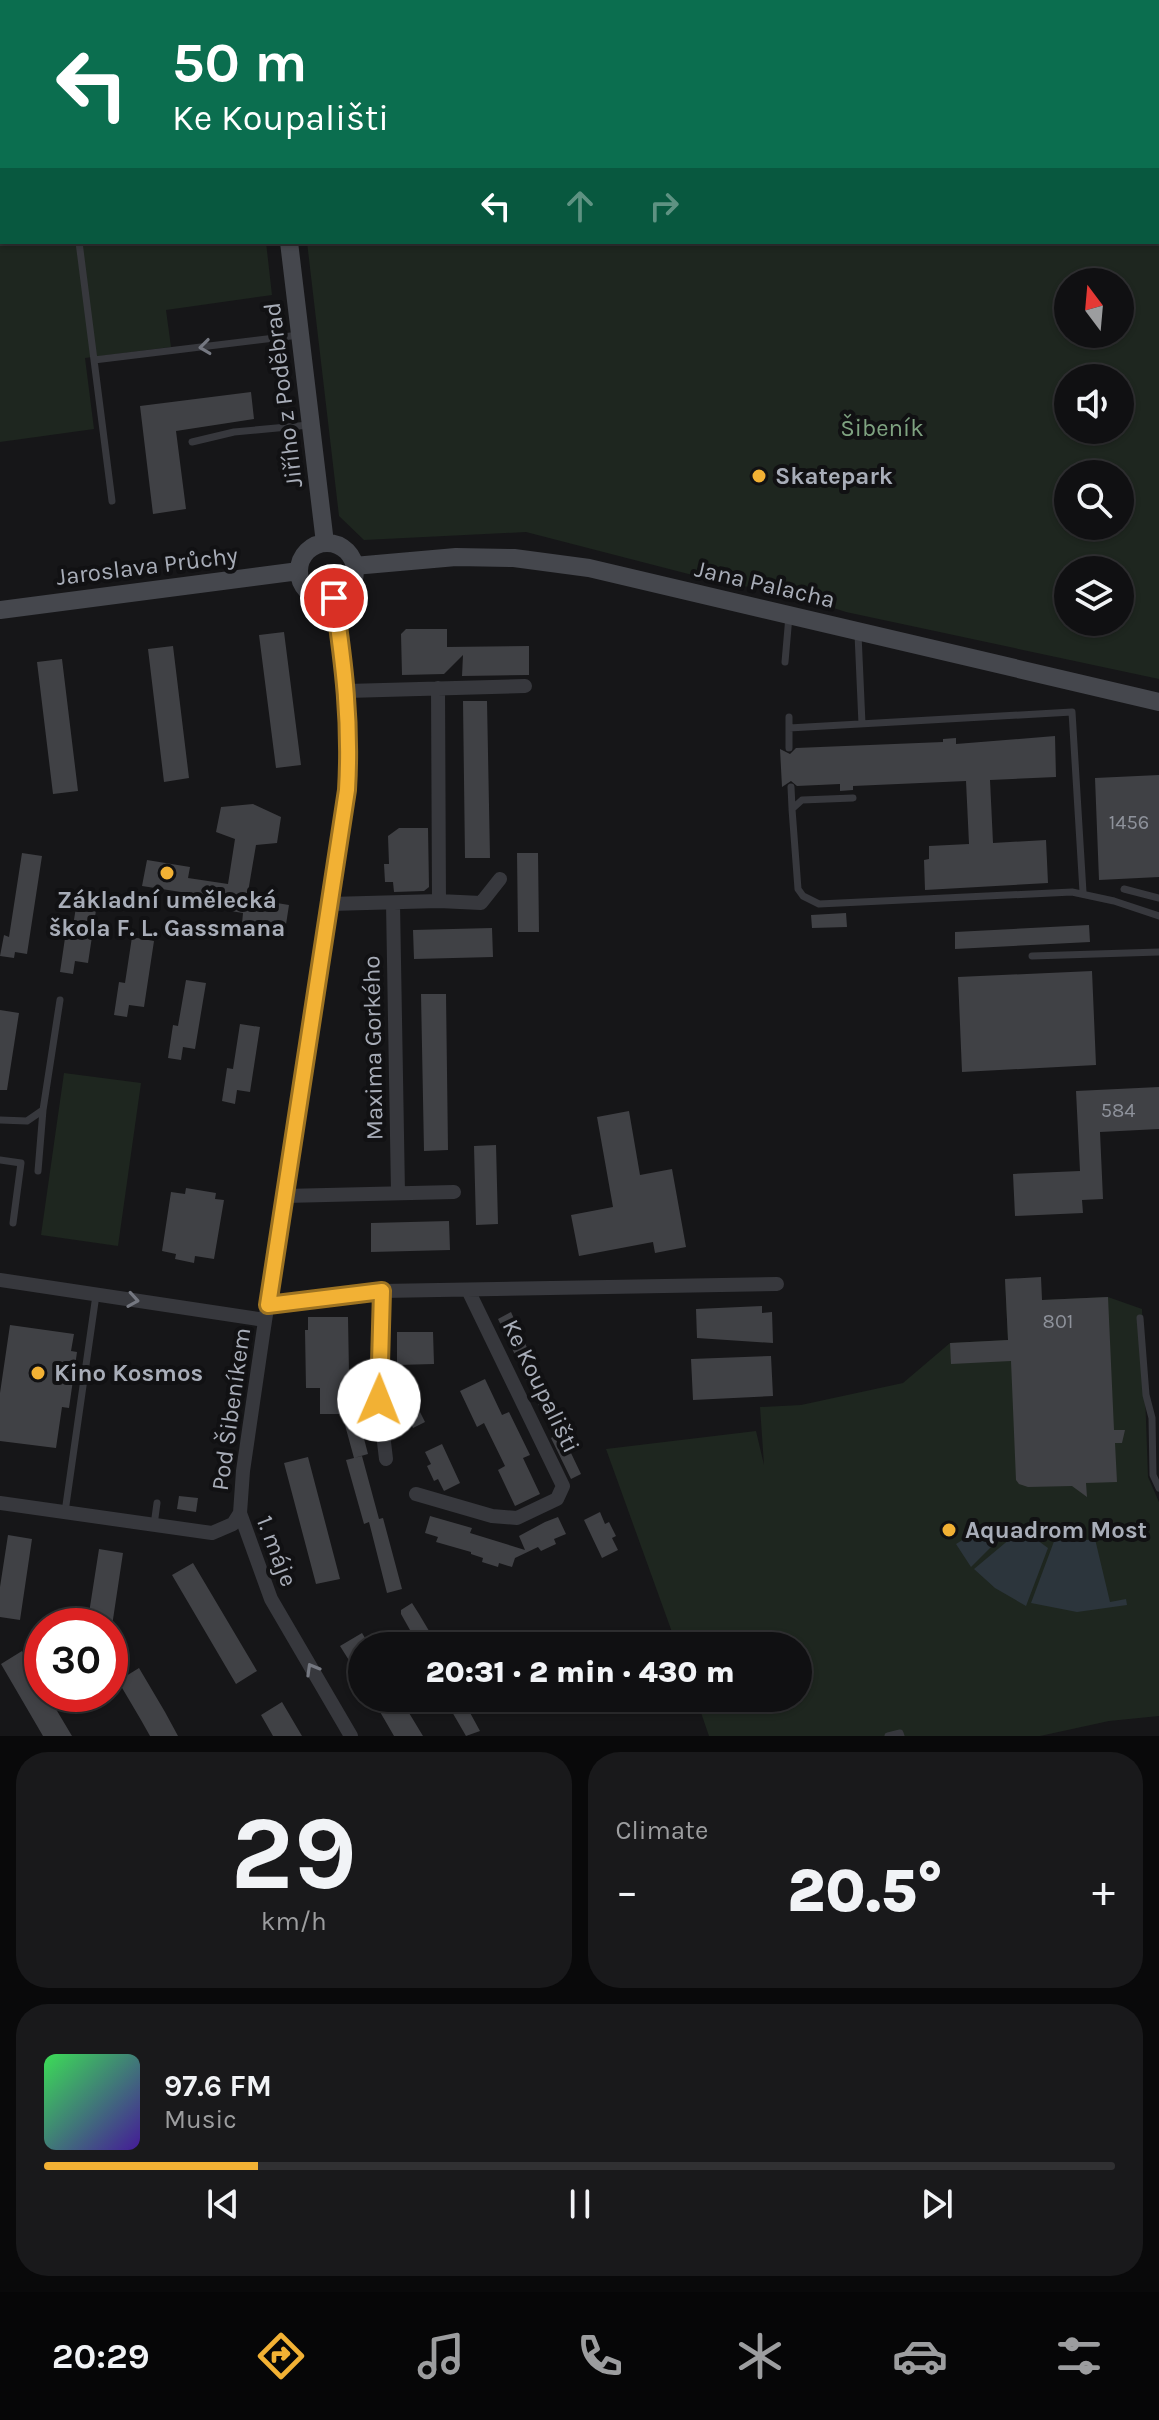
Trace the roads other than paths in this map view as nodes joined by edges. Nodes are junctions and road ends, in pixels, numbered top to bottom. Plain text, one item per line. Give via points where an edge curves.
1 (79, 244) edge
2 (289, 244) edge
3 (291, 336) junction
4 (94, 360) junction
5 (311, 424) junction
6 (192, 442) dead end
7 (112, 501) dead end
8 (325, 543) junction
9 (354, 566) junction
10 (299, 571) junction
11 (334, 598) junction
12 (0, 610) edge
13 (789, 615) junction
14 (858, 631) junction
15 (785, 662) dead end
16 (525, 686) dead end
17 (438, 688) junction
18 (347, 691) junction
19 (1159, 702) edge
20 (789, 717) dead end
21 (862, 724) junction
22 (789, 728) junction
23 (789, 748) dead end
24 (791, 787) dead end
25 (853, 798) dead end
26 (792, 809) junction
27 (500, 879) dead end
28 (1124, 889) dead end
29 (1083, 892) junction
30 (1159, 898) edge
31 (439, 901) junction
32 (393, 903) junction
33 (330, 904) junction
34 (1159, 916) edge
35 (1159, 952) edge
36 (1032, 956) dead end
37 (60, 1000) dead end
38 (43, 1110) junction
39 (0, 1120) edge
40 (0, 1160) edge
41 (38, 1171) dead end
42 (454, 1192) dead end
43 (398, 1193) junction
44 (284, 1196) junction
45 (13, 1223) dead end
46 (0, 1280) edge
47 (777, 1284) dead end
48 (468, 1290) junction
49 (382, 1291) junction
50 (96, 1295) junction
51 (266, 1313) junction
52 (1140, 1318) dead end
53 (386, 1459) dead end
54 (1159, 1488) edge
55 (416, 1494) dead end
56 (0, 1503) edge
57 (157, 1503) dead end
58 (65, 1512) junction
59 (240, 1513) junction
60 (154, 1525) junction
61 (351, 1736) edge
62 (888, 1736) edge
63 (901, 1736) edge

1 - 4 lane
2 - 3 street, Jiřího z Poděbrad
3 -> 4 lane
3 - 5 street, Jiřího z Poděbrad
4 - 7 lane
5 - 6 lane
5 - 8 street, Jiřího z Poděbrad
8 - 9 street via 347,552
8 - 10 street via 304,555
9 - 11 street via 352,582
9 - 13 street, Jana Palacha via 514,558 589,568
10 - 11 street via 310,593
10 - 12 street, Jaroslava Průchy
11 - 18 street, Pod Šibeníkem
13 - 14 street, Jana Palacha
13 - 15 lane
14 - 19 street, Jana Palacha
14 - 21 lane
16 - 17 street
17 - 18 street
17 - 31 street
18 - 33 street, Pod Šibeníkem via 347,790
20 - 22 lane
21 - 22 lane
21 - 29 lane via 1072,712
22 - 23 lane
24 - 26 lane
25 - 26 lane via 802,800
26 - 29 lane via 798,889 819,904
27 - 31 street via 481,903
28 - 30 lane
29 - 34 lane
31 - 32 street
32 - 33 street
32 - 43 street, Maxima Gorkého
33 - 44 street, Pod Šibeníkem
35 - 36 lane
37 - 38 lane
38 - 39 lane via 27,1121
38 - 41 lane
40 - 45 lane via 21,1163
42 - 43 street
43 - 44 street
44 - 51 street, Pod Šibeníkem
46 - 50 street, Ke Koupališti
47 - 48 street, Ke Koupališti
48 - 49 street, Ke Koupališti
48 - 55 street, Ke Koupališti via 563,1486 557,1499 517,1518
49 - 51 street, Ke Koupališti
49 - 53 street via 379,1400
50 -> 51 street, Ke Koupališti
50 - 58 lane
51 - 59 street, Pod Šibeníkem
52 - 54 lane via 1153,1475
56 - 58 street, 1. máje
57 - 60 lane
58 - 60 street, 1. máje
59 - 60 street, 1. máje via 233,1524 212,1533
61 -> 59 street, 1. máje via 271,1599
62 - 63 lane

